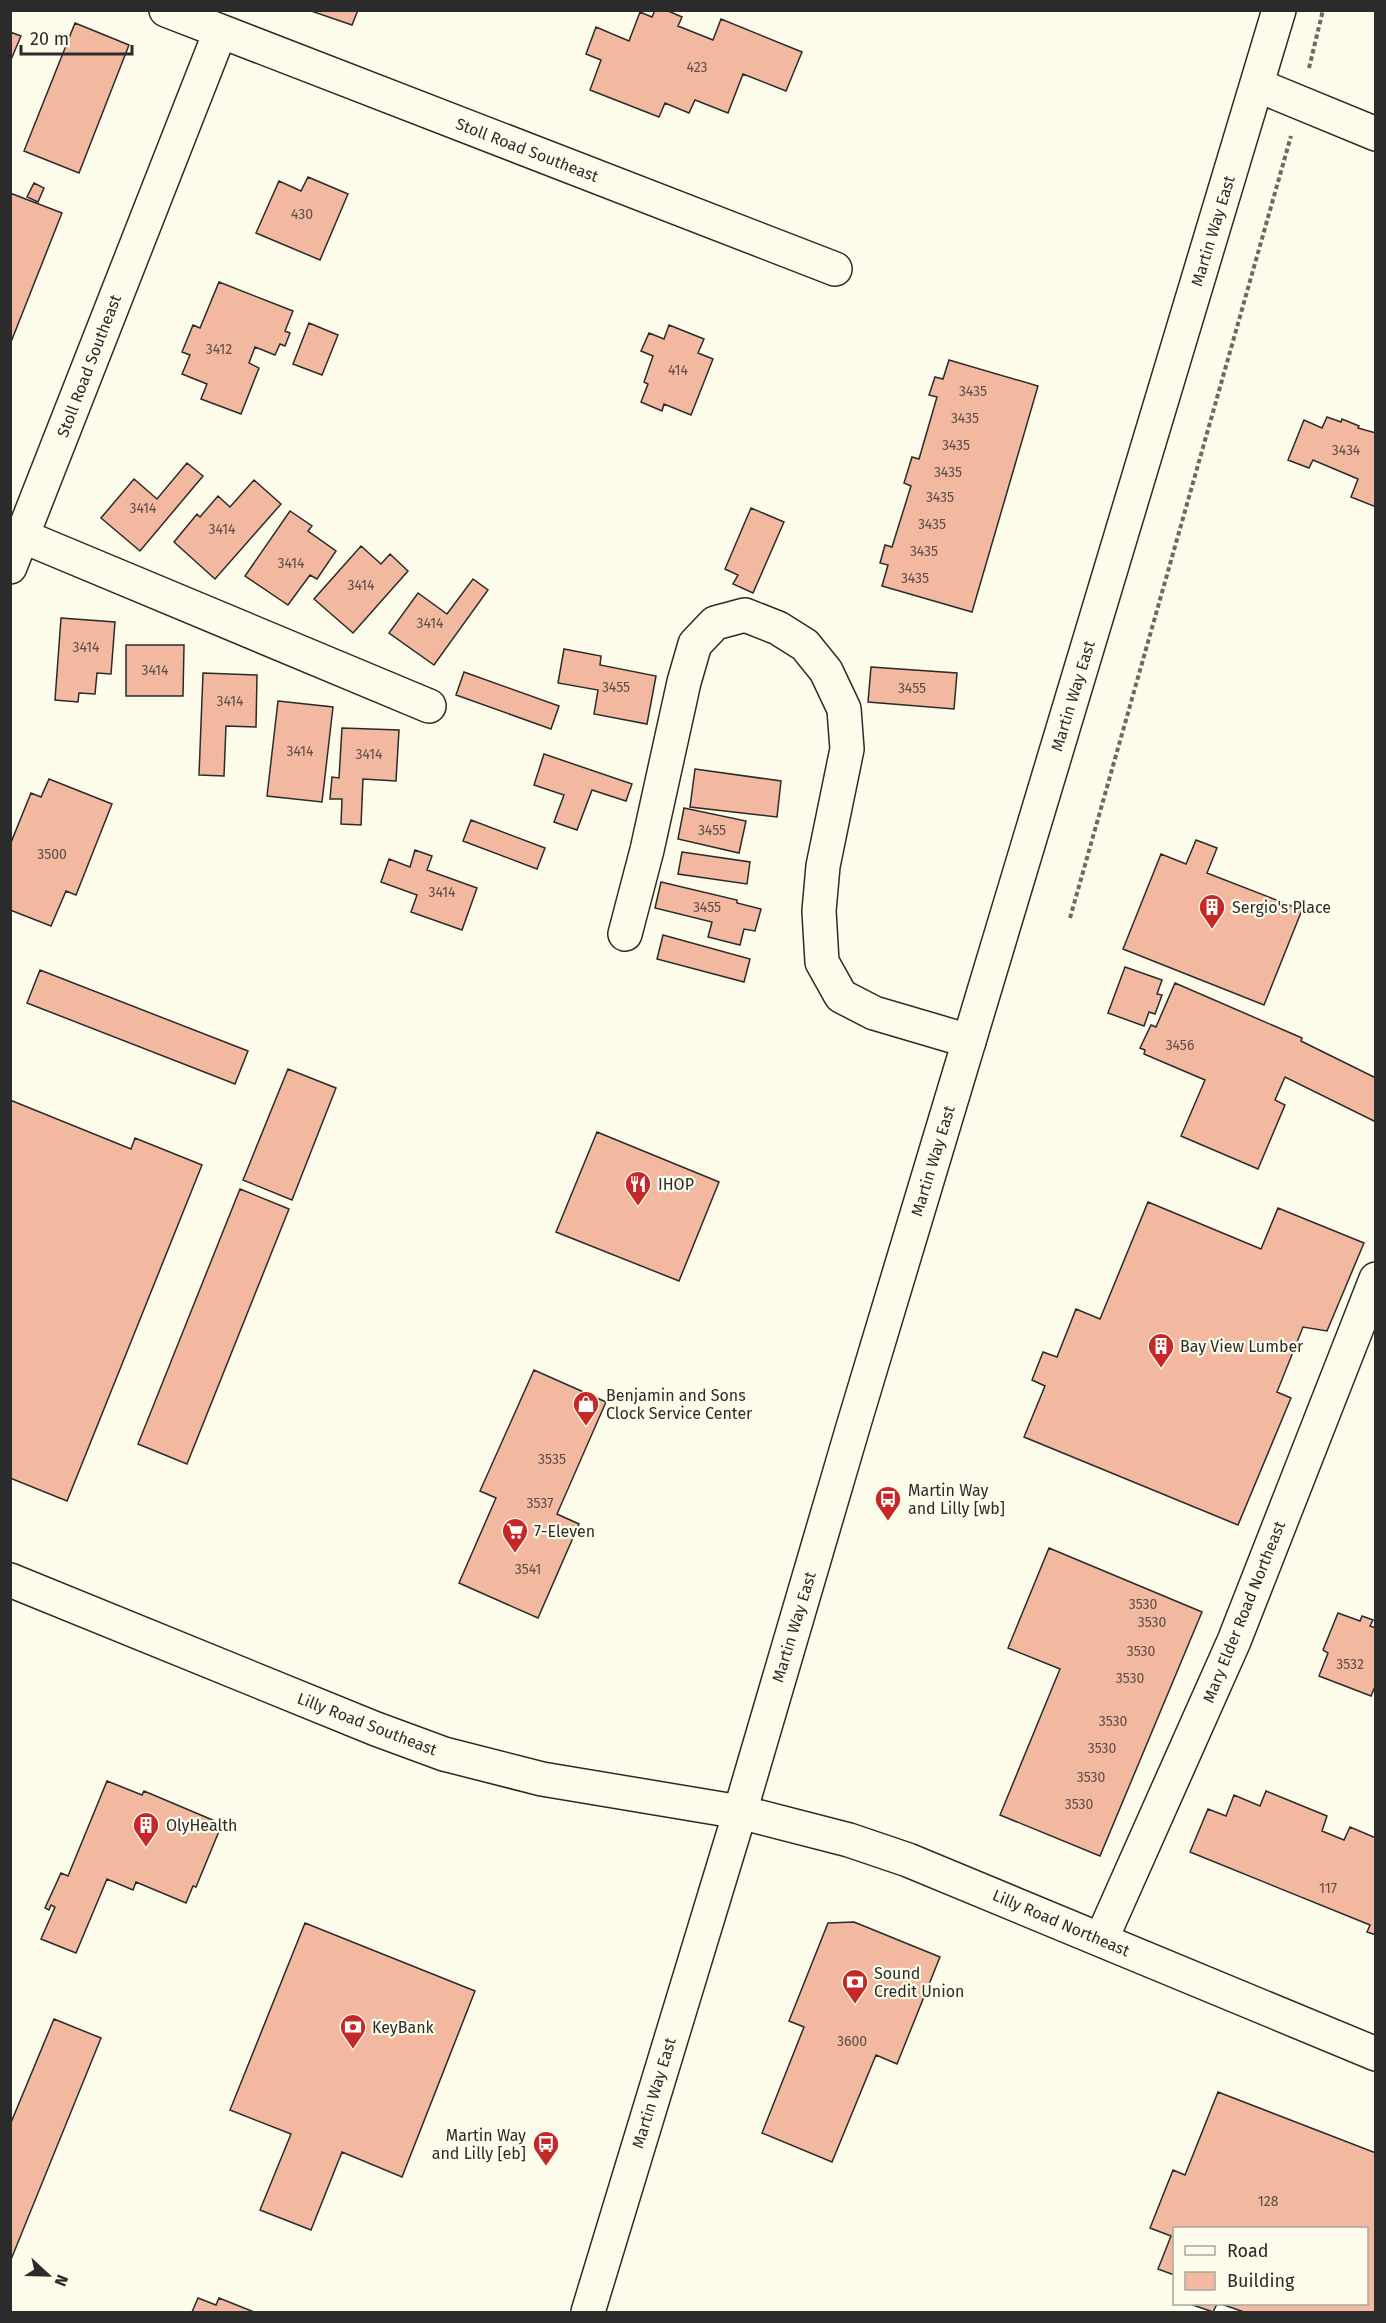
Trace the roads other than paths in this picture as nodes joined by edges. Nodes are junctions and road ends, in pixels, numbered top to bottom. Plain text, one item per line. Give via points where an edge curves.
1 (166, 10) edge
2 (1279, 10) edge
3 (220, 32) junction
4 (1257, 85) junction
5 (1376, 134) edge
6 (835, 269) dead end
7 (22, 536) junction
8 (10, 567) edge
9 (429, 706) dead end
10 (625, 934) dead end
11 (969, 1041) junction
12 (1376, 1280) edge
13 (11, 1582) edge
14 (740, 1812) junction
15 (1101, 1940) junction
16 (1376, 2054) edge
17 (588, 2313) edge

1 - 3 street, Stoll Road Southeast
2 - 4 street, Martin Way East
3 - 6 street, Stoll Road Southeast
3 - 7 street, Stoll Road Southeast
4 - 5 street
4 - 11 street, Martin Way East
7 - 8 street, Stoll Road Southeast
7 - 9 street
10 - 11 street via 694,644 715,623 745,615 778,628 805,645 826,671 844,709 847,749 823,866 819,911 822,962 841,996 874,1013
11 - 14 street, Martin Way East
12 - 15 street, Mary Elder Road Northeast via 1234,1641
13 - 14 street, Lilly Road Southeast via 444,1754 542,1779
14 - 15 street, Lilly Road Northeast via 849,1840 908,1860
14 - 17 street, Martin Way East
15 - 16 street, Lilly Road Northeast

